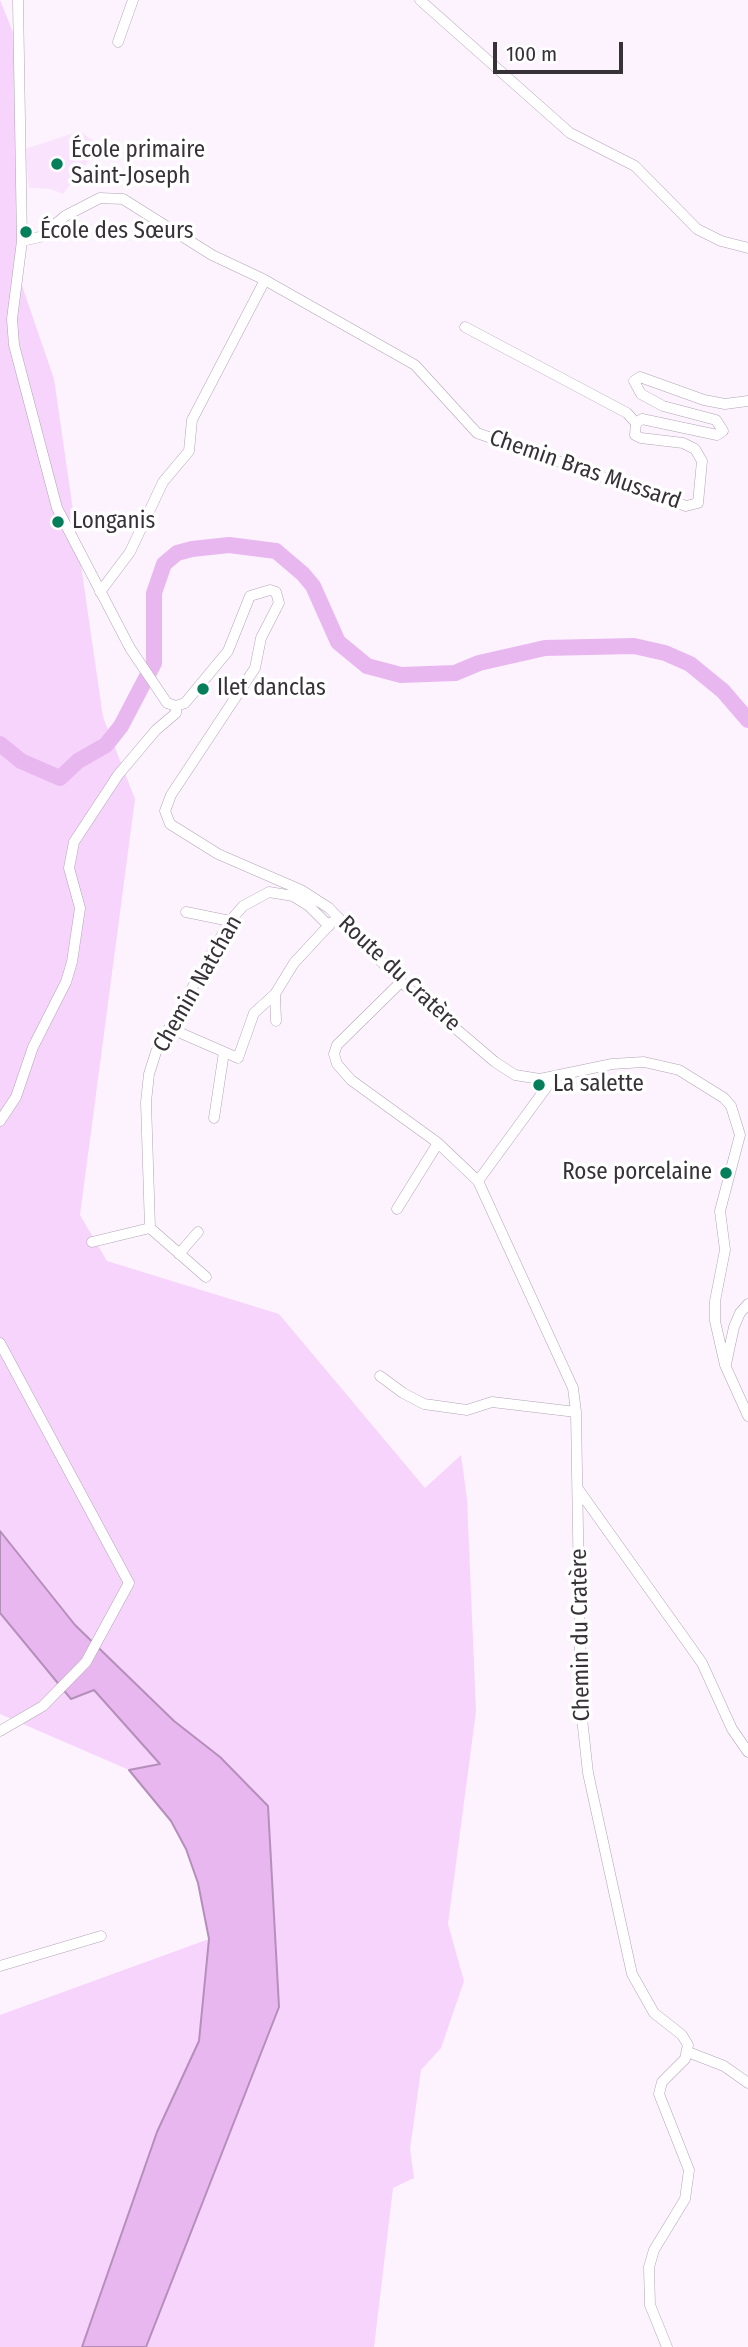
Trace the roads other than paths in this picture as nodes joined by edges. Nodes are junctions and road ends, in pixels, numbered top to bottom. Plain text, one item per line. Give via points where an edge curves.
1 (18, 0) edge
2 (133, 0) edge
3 (420, 0) edge
4 (118, 42) dead end
5 (22, 240) junction
6 (748, 248) edge
7 (265, 280) junction
8 (465, 327) dead end
9 (748, 401) edge
10 (636, 423) junction
11 (100, 592) junction
12 (176, 706) junction
13 (186, 912) dead end
14 (338, 917) junction
15 (230, 921) junction
16 (329, 926) junction
17 (401, 982) junction
18 (275, 994) junction
19 (276, 1021) dead end
20 (169, 1028) junction
21 (224, 1052) junction
22 (554, 1077) junction
23 (214, 1118) dead end
24 (0, 1121) edge
25 (438, 1143) junction
26 (478, 1181) junction
27 (397, 1209) dead end
28 (150, 1228) junction
29 (198, 1232) dead end
30 (92, 1242) dead end
31 (179, 1254) junction
32 (206, 1277) dead end
33 (748, 1304) edge
34 (0, 1343) edge
35 (725, 1365) junction
36 (380, 1376) dead end
37 (576, 1412) junction
38 (748, 1416) edge
39 (577, 1487) junction
40 (0, 1731) edge
41 (748, 1752) edge
42 (101, 1936) dead end
43 (0, 1966) edge
44 (688, 2052) junction
45 (748, 2083) edge
46 (667, 2347) edge

1 - 5 street
2 - 4 street
3 - 6 street via 570,133 635,166 697,229
5 - 7 street, Chemin Bras Mussard via 34,240 65,216 111,197 123,199 212,255
5 - 11 street via 12,318 14,345 50,489
7 - 10 street, Chemin Bras Mussard via 415,365 477,433 686,506 696,505 701,496 702,461 695,449 641,438 635,435
7 - 11 street via 192,419 189,451 163,482 130,552
8 - 10 street, Chemin Bras Mussard via 627,413
9 - 10 street via 725,404 704,400 640,377 634,381 641,394 663,406 716,420 723,431 717,435 642,419
11 - 12 street via 167,703
12 - 14 street, Route du Cratère via 185,703 228,651 250,596 276,592 279,603 263,632 250,679 171,795 166,817 194,840 301,890
12 - 24 street via 176,713 118,775 74,842 69,868 80,908 72,962 16,1097
13 - 15 street
14 - 16 street
14 - 17 street, Route du Cratère
15 - 16 street, Chemin Natchan via 243,905 269,892 293,896
15 - 20 street, Chemin Natchan
16 - 18 street via 294,963
17 - 22 street, Route du Cratère via 515,1075
17 - 25 street, Chemin du Cratère via 337,1045 334,1054 351,1080
18 - 19 street
18 - 21 street via 254,1013 238,1058
20 - 21 street
20 - 28 street, Chemin Natchan via 156,1052 146,1102
21 - 23 street
22 - 26 street
22 - 35 street, Route du Cratère via 612,1064 662,1065 679,1070 731,1106 740,1135 720,1211 725,1251 715,1301
25 - 26 street, Chemin du Cratère
25 - 27 street
26 - 37 street, Chemin du Cratère via 569,1377
28 - 30 street
28 - 31 street
29 - 31 street
31 - 32 street
33 - 35 street via 734,1327
34 - 40 street via 129,1583 86,1662 43,1706
35 - 38 street, Route du Cratère
36 - 37 street via 424,1404 467,1410 492,1402
37 - 39 street, Chemin du Cratère
39 - 41 street via 702,1663 732,1729
39 - 44 street, Chemin du Cratère via 581,1709 588,1773 632,1975 647,2004 682,2035
42 - 43 street
44 - 45 street via 724,2066
44 - 46 street via 662,2082 659,2094 689,2170 685,2199 654,2250 649,2267 650,2305

